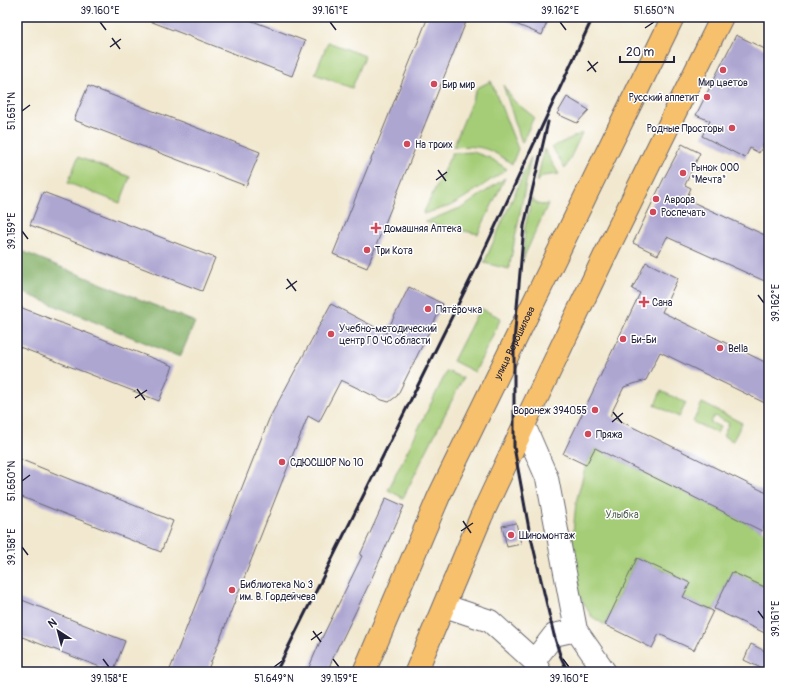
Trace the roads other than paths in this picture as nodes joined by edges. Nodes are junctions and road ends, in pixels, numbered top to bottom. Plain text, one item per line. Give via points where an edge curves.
1 (673, 17) edge
2 (722, 17) edge
3 (524, 425) junction
4 (445, 606) junction
5 (576, 630) junction
6 (537, 666) edge
7 (364, 672) edge
8 (416, 672) edge
9 (605, 672) edge

1 - 7 main road, улица Ворошилова via 439,496
2 - 3 main road
3 - 4 main road via 481,517
3 - 5 street via 547,478
4 - 6 street via 490,621
4 - 8 main road
5 - 6 street via 554,635
5 - 9 street

